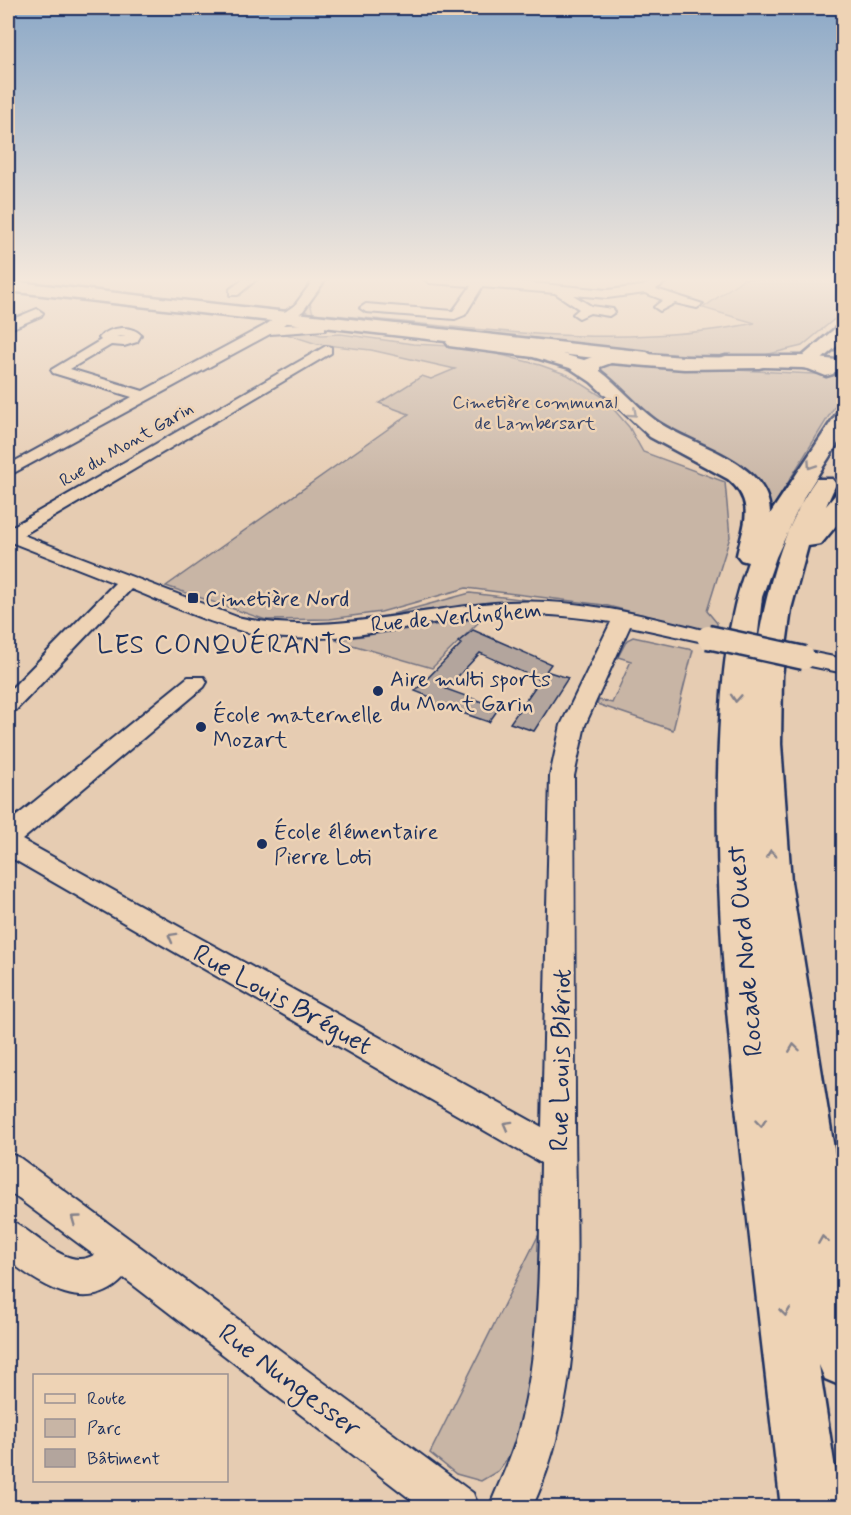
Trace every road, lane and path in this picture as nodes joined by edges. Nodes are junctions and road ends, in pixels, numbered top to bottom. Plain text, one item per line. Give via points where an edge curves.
1 (94, 350) edge
2 (227, 350) edge
3 (326, 350) dead end
4 (505, 350) edge
5 (564, 350) edge
6 (814, 350) edge
7 (820, 350) edge
8 (759, 362) junction
9 (789, 362) junction
10 (596, 365) junction
11 (831, 368) edge
12 (143, 396) junction
13 (843, 417) edge
14 (843, 452) edge
15 (8, 471) edge
16 (843, 500) edge
17 (8, 536) edge
18 (128, 581) junction
19 (764, 595) junction
20 (623, 618) junction
21 (843, 666) edge
22 (196, 682) dead end
23 (17, 684) edge
24 (8, 705) edge
25 (8, 837) edge
26 (8, 844) edge
27 (558, 1154) junction
28 (8, 1170) edge
29 (8, 1237) edge
30 (122, 1253) junction
31 (843, 1360) edge
32 (458, 1508) edge
33 (510, 1508) edge
34 (811, 1508) edge

1 - 12 street via 58,370
2 - 12 street
3 - 17 street, Rue du Mont Garin
4 - 10 main road
5 - 8 main road via 665,360
6 - 9 main road
7 - 11 main road via 813,357
8 - 9 main road
8 - 10 main road via 710,364 615,357
9 - 11 main road
10 - 11 main road
10 -> 19 main road via 642,422 731,471 750,487 757,500 758,514 748,562
12 - 15 street
13 -> 19 main road, Rocade Nord Ouest via 789,500 770,539
14 - 19 main road, Rocade Nord Ouest
16 - 19 main road
17 - 18 street, Rue de Verlinghem
18 - 20 street, Rue de Verlinghem via 238,624 281,631 509,608 569,609
18 - 23 street
31 -> 19 main road, Rocade Nord Ouest via 800,1093 769,837 765,716 771,639
19 -> 34 main road, Rocade Nord Ouest via 740,654 734,731 735,857 764,1154
20 - 21 street, Rue de Verlinghem, bridge
20 - 27 street, Rue Louis Blériot via 573,725 562,776
22 - 25 street
23 - 24 street
27 -> 26 street, Rue Louis Bréguet
27 - 33 street, Rue Louis Blériot via 559,1278 553,1360 527,1469
30 -> 28 street, Rue Nungesser
29 - 30 street via 57,1272 85,1280 100,1276
30 - 32 street, Rue Nungesser

